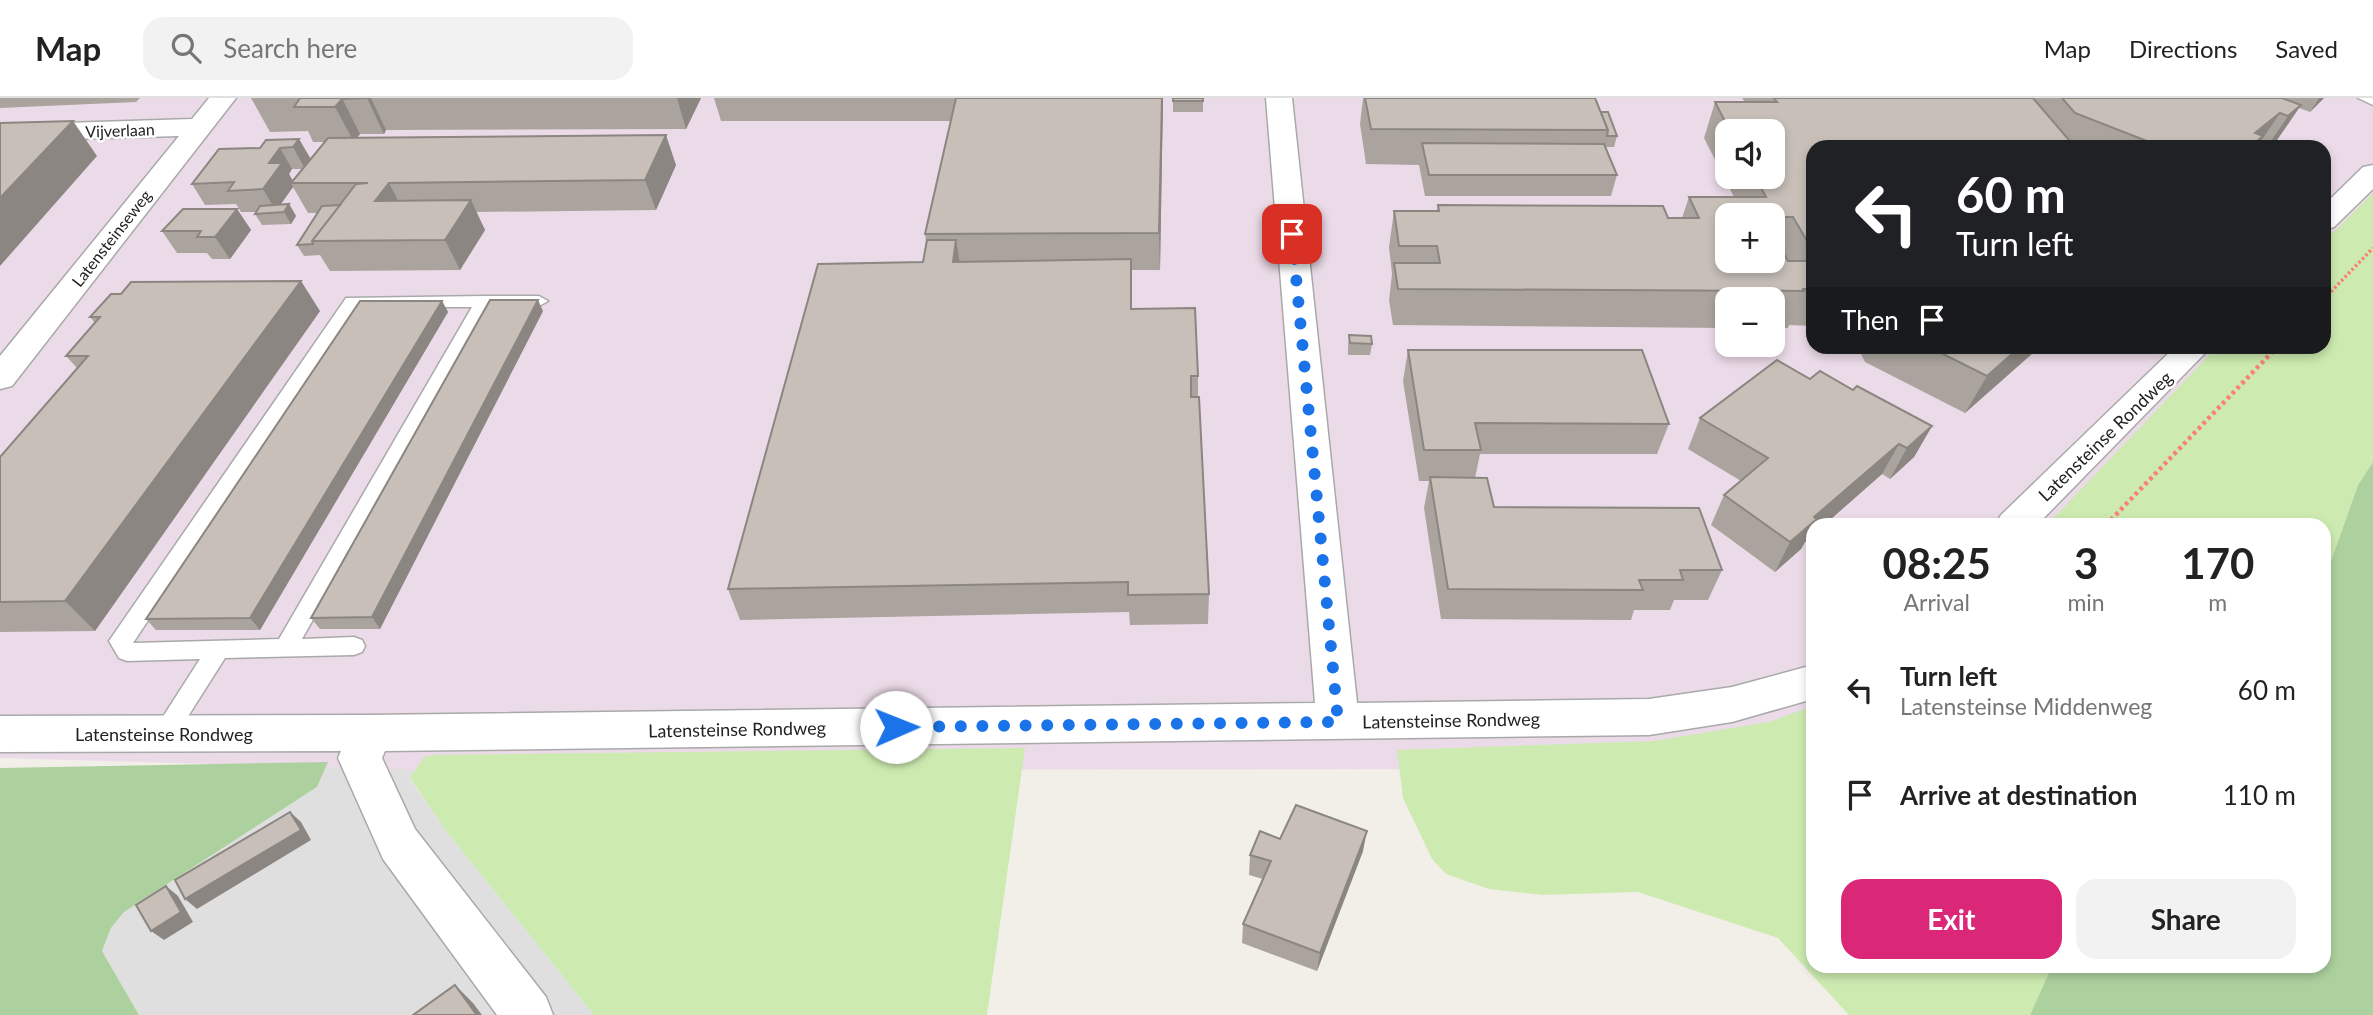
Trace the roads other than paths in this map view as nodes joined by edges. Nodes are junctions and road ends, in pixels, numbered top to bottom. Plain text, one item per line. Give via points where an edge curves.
1 (223, 98) edge
2 (1279, 98) edge
3 (2365, 98) edge
4 (2373, 101) edge
5 (199, 127) junction
6 (0, 133) edge
7 (2373, 173) edge
8 (2331, 214) edge
9 (484, 301) junction
10 (539, 301) edge
11 (2188, 354) edge
12 (0, 378) edge
13 (2021, 518) edge
14 (354, 646) dead end
15 (285, 648) junction
16 (218, 650) junction
17 (1806, 684) edge
18 (1338, 722) junction
19 (165, 733) junction
20 (370, 733) junction
21 (0, 734) edge
22 (527, 1015) edge

1 - 5 street, Latensteinseweg
2 - 18 street
3 - 4 lane
5 - 6 street, Vijverlaan
5 - 12 street, Latensteinseweg
7 - 8 street
9 - 10 lane
9 - 15 lane
9 - 16 lane via 352,302 120,641 127,652
11 - 13 street, Latensteinse Rondweg
14 - 15 lane
15 - 16 lane
16 - 19 lane
17 - 18 street, Latensteinse Rondweg via 1710,711 1649,717
18 - 20 street, Latensteinse Rondweg
19 - 20 street, Latensteinse Rondweg
19 - 21 street, Latensteinse Rondweg
20 - 22 street via 360,758 399,844

